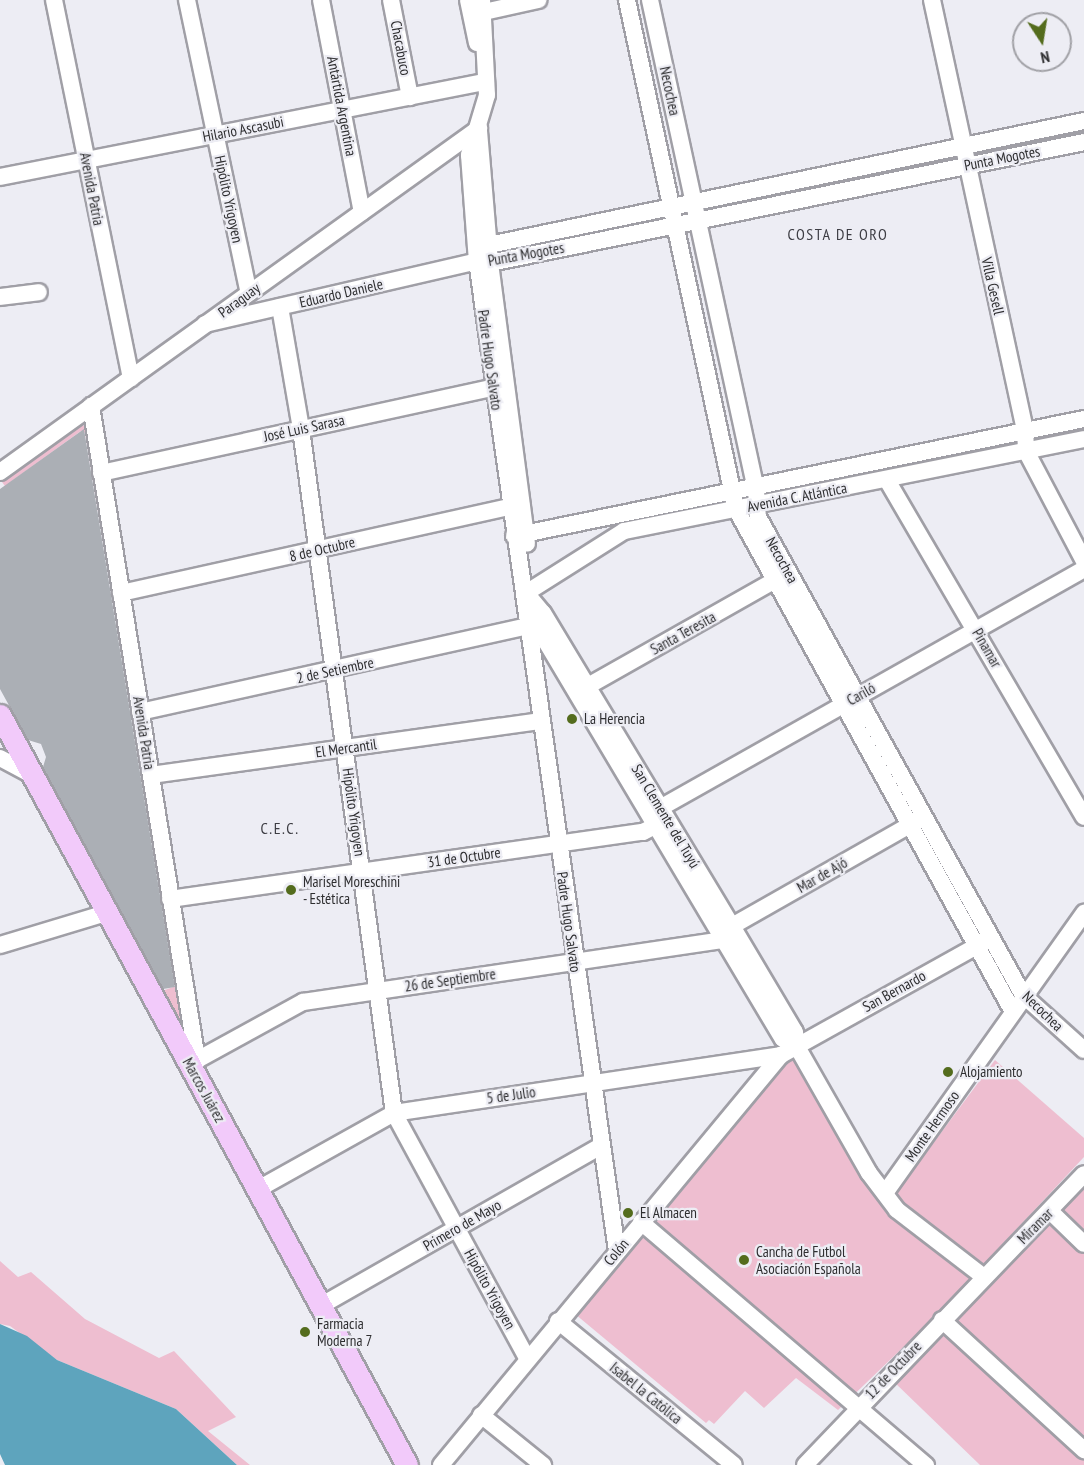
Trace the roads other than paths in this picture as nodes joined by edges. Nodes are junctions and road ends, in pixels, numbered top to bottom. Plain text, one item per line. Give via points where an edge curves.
1 (54, 0) edge
2 (187, 0) edge
3 (321, 0) edge
4 (391, 0) edge
5 (538, 0) edge
6 (627, 0) edge
7 (650, 0) edge
8 (932, 0) edge
9 (476, 6) edge
10 (486, 82) junction
11 (410, 97) junction
12 (343, 110) junction
13 (1084, 121) edge
14 (479, 128) junction
15 (215, 135) junction
16 (1084, 142) edge
17 (962, 145) junction
18 (86, 160) junction
19 (966, 165) junction
20 (0, 177) edge
21 (693, 201) junction
22 (671, 206) junction
23 (362, 212) junction
24 (697, 220) junction
25 (675, 224) junction
26 (489, 245) junction
27 (484, 262) junction
28 (39, 292) dead end
29 (249, 293) junction
30 (0, 297) edge
31 (280, 307) junction
32 (205, 324) junction
33 (130, 378) junction
34 (500, 385) junction
35 (91, 406) junction
36 (1084, 419) edge
37 (301, 429) junction
38 (1025, 430) junction
39 (1084, 439) edge
40 (1026, 451) junction
41 (0, 472) edge
42 (101, 473) junction
43 (887, 480) junction
44 (753, 485) junction
45 (731, 490) junction
46 (516, 505) junction
47 (755, 505) junction
48 (736, 509) junction
49 (520, 535) junction
50 (318, 550) junction
51 (1084, 561) edge
52 (1084, 569) edge
53 (777, 579) junction
54 (121, 593) junction
55 (526, 593) junction
56 (543, 613) junction
57 (529, 626) junction
58 (976, 629) junction
59 (335, 670) junction
60 (588, 686) junction
61 (851, 699) junction
62 (140, 712) junction
63 (0, 715) edge
64 (541, 721) junction
65 (345, 748) junction
66 (0, 758) edge
67 (32, 775) junction
68 (151, 776) junction
69 (660, 808) junction
70 (1084, 817) edge
71 (918, 820) junction
72 (652, 827) junction
73 (558, 844) junction
74 (363, 872) junction
75 (170, 899) junction
76 (106, 913) junction
77 (1084, 913) edge
78 (729, 933) junction
79 (985, 942) junction
80 (0, 945) edge
81 (575, 962) junction
82 (379, 990) junction
83 (1023, 995) junction
84 (1012, 1010) junction
85 (796, 1045) junction
86 (1084, 1050) edge
87 (781, 1055) junction
88 (193, 1062) junction
89 (593, 1083) junction
90 (394, 1113) junction
91 (602, 1144) junction
92 (1084, 1174) edge
93 (260, 1188) junction
94 (885, 1193) junction
95 (1050, 1211) junction
96 (641, 1222) junction
97 (456, 1228) junction
98 (1084, 1244) edge
99 (617, 1251) junction
100 (984, 1277) junction
101 (322, 1305) junction
102 (942, 1320) junction
103 (558, 1321) junction
104 (527, 1358) junction
105 (857, 1407) junction
106 (482, 1415) junction
107 (1084, 1450) edge
108 (407, 1465) edge
109 (441, 1465) edge
110 (543, 1465) edge
111 (734, 1465) edge
112 (805, 1465) edge
113 (926, 1465) edge

1 - 18 street, Avenida Patria
2 - 15 street, Hipólito Yrigoyen
3 - 12 street, Antártida Argentina
4 - 11 street, Chacabuco
5 - 9 street
6 - 22 street, Necochea
7 - 21 street, Necochea
8 - 17 street, Villa Gesell
9 - 10 street, Padre Hugo Salvato
10 - 11 street, Hilario Ascasubi
10 - 14 street, Padre Hugo Salvato
11 - 12 street, Hilario Ascasubi
12 - 15 street, Hilario Ascasubi
12 - 23 street, Antártida Argentina
13 - 17 street, Punta Mogotes
14 - 23 street, Paraguay
14 - 26 street, Padre Hugo Salvato
14 - 27 street, Padre Hugo Salvato via 469,156
15 - 18 street, Hilario Ascasubi
15 - 29 street, Hipólito Yrigoyen
16 - 19 street, Punta Mogotes
17 - 19 street, Villa Gesell
17 - 21 street, Punta Mogotes
18 - 20 street, Hilario Ascasubi
18 - 33 street, Avenida Patria
19 - 24 street, Punta Mogotes
19 - 38 street, Villa Gesell
21 - 22 street, Punta Mogotes
21 - 24 street, Necochea
22 - 25 street, Necochea
22 - 26 street, Punta Mogotes
23 - 29 street, Paraguay
24 - 25 street, Punta Mogotes
24 - 44 street, Necochea
25 - 27 street, Punta Mogotes
25 - 45 street, Necochea
26 - 27 street, Punta Mogotes
27 - 31 street, Eduardo Daniele
27 - 34 street, Padre Hugo Salvato
28 - 30 street
29 - 32 street, Paraguay
31 - 32 street, Eduardo Daniele
31 - 37 street, Hipólito Yrigoyen
32 - 33 street, Paraguay
33 - 35 street, Paraguay
34 - 37 street, José Luis Sarasa
34 - 46 street, Padre Hugo Salvato
35 - 41 street, Paraguay
35 - 42 street, Avenida Patria
36 - 38 street, Avenida C. Atlántica
37 - 42 street, José Luis Sarasa
37 - 50 street, Hipólito Yrigoyen
38 - 40 street, Villa Gesell
38 - 44 street, Avenida C. Atlántica
39 - 40 street, Avenida C. Atlántica
40 - 43 street, Avenida C. Atlántica
40 - 51 street, Villa Gesell
42 - 54 street, Avenida Patria
43 - 47 street, Avenida C. Atlántica
43 - 58 street, Pinamar
44 - 45 street, Avenida C. Atlántica
44 - 47 street, Necochea via 758,499
45 - 48 street, Necochea
45 - 49 street, Avenida C. Atlántica
46 - 49 street, Padre Hugo Salvato
46 - 50 street, 8 de Octubre
47 - 48 street, Avenida C. Atlántica
47 - 61 street, Necochea
48 - 53 street, Necochea
48 - 55 street, Avenida C. Atlántica via 613,536
49 - 55 street, Padre Hugo Salvato via 520,581
50 - 54 street, 8 de Octubre
50 - 59 street, Hipólito Yrigoyen
52 - 58 street, Cariló
53 - 60 street, Santa Teresita
53 - 61 street, Necochea
54 - 62 street, Avenida Patria
55 - 56 street, San Clemente del Tuyú
55 - 57 street, Padre Hugo Salvato
56 - 57 street
56 - 60 street, San Clemente del Tuyú
57 - 59 street, 2 de Setiembre
57 - 64 street, Padre Hugo Salvato
57 - 72 street, San Clemente del Tuyú via 539,630
58 - 61 street, Cariló
58 - 70 street, Pinamar
59 - 62 street, 2 de Setiembre
59 - 65 street, Hipólito Yrigoyen
60 - 69 street, San Clemente del Tuyú
61 - 69 street, Cariló
61 - 71 street, Necochea
62 - 68 street, Avenida Patria
63 - 67 main road, Marcos Juárez
64 - 65 street, El Mercantil
64 - 73 street, Padre Hugo Salvato
65 - 68 street, El Mercantil
65 - 74 street, Hipólito Yrigoyen
66 - 67 street
67 - 76 main road, Marcos Juárez
68 - 75 street, Avenida Patria
69 - 72 street
69 - 78 street, San Clemente del Tuyú
71 - 78 street, Mar de Ajó
71 - 79 street, Necochea
72 - 73 street, 31 de Octubre
72 - 78 street, San Clemente del Tuyú
73 - 74 street, 31 de Octubre
73 - 81 street, Padre Hugo Salvato
74 - 75 street, 31 de Octubre
74 - 82 street, Hipólito Yrigoyen
75 - 88 street, Avenida Patria
76 - 80 street
76 - 88 main road, Marcos Juárez
77 - 83 street, Monte Hermoso
78 - 81 street, 26 de Septiembre
78 - 85 street, San Clemente del Tuyú via 783,1039
79 - 83 street, Necochea
79 - 84 street, Necochea
79 - 85 street, San Bernardo
81 - 82 street, 26 de Septiembre
81 - 89 street, Padre Hugo Salvato
82 - 88 street, 26 de Septiembre via 303,1002
82 - 90 street, Hipólito Yrigoyen
83 - 84 street, Monte Hermoso
83 - 86 street, Necochea
84 - 94 street, Monte Hermoso
85 - 87 street, Colón
85 - 94 street, San Clemente del Tuyú via 869,1173
87 - 89 street, 5 de Julio
87 - 96 street, Colón
88 - 93 main road, Marcos Juárez
89 - 90 street, 5 de Julio
89 - 91 street, Padre Hugo Salvato
90 - 93 street, 5 de Julio
90 - 97 street, Hipólito Yrigoyen
91 - 97 street, Primero de Mayo
91 - 99 street, Padre Hugo Salvato
92 - 95 street, Miramar
93 - 101 main road, Marcos Juárez
94 - 100 street, San Clemente del Tuyú via 905,1216
95 - 98 street
95 - 100 street, Miramar
96 - 99 street, Colón
96 - 105 street
97 - 101 street, Primero de Mayo
97 - 104 street, Hipólito Yrigoyen
99 - 103 street, Colón
100 - 102 street, 12 de Octubre
101 - 108 main road, Marcos Juárez
102 - 105 street, 12 de Octubre
102 - 107 street
103 - 104 street, Colón
103 - 111 street, Isabel la Católica
104 - 106 street, Colón
105 - 112 street, 12 de Octubre
105 - 113 street
106 - 109 street, Colón
106 - 110 street

